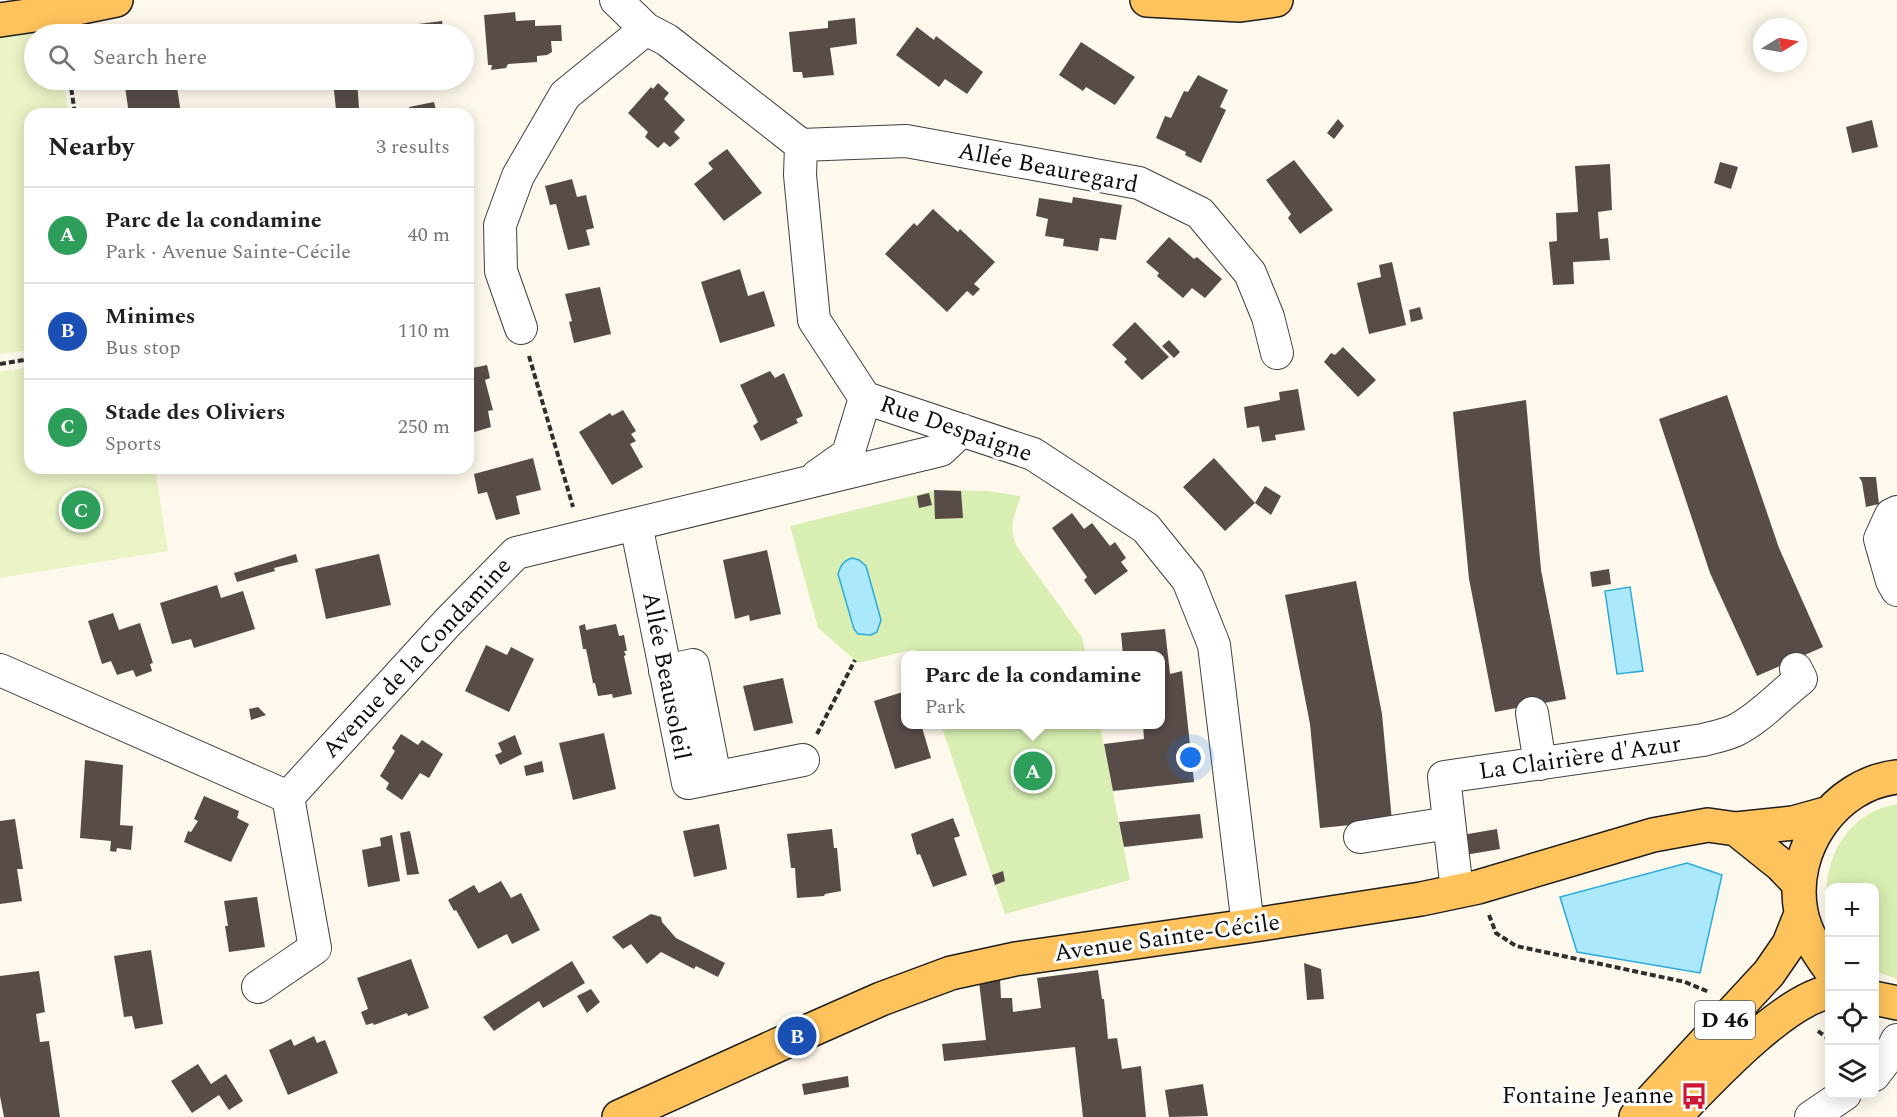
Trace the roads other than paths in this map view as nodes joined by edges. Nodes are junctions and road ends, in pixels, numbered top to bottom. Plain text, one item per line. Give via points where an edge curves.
1 (116, 0) edge
2 (616, 0) edge
3 (1147, 0) edge
4 (1276, 0) edge
5 (61, 5) edge
6 (0, 20) edge
7 (646, 29) junction
8 (801, 146) junction
9 (521, 328) road end
10 (1277, 353) dead end
11 (865, 398) junction
12 (962, 430) junction
13 (807, 483) junction
14 (1897, 512) edge
15 (636, 524) junction
16 (1897, 590) edge
17 (1796, 669) dead end
18 (0, 670) edge
19 (1532, 713) dead end
20 (803, 760) road end
21 (1540, 764) junction
22 (1895, 774) edge
23 (288, 796) junction
24 (1829, 813) junction
25 (1449, 823) junction
26 (1736, 829) junction
27 (1360, 837) dead end
28 (1468, 889) junction
29 (1800, 899) junction
30 (1248, 926) junction
31 (1825, 962) edge
32 (258, 987) dead end
33 (1825, 993) edge
34 (1879, 999) edge
35 (1897, 1004) edge
36 (1897, 1040) edge
37 (1879, 1069) edge
38 (1839, 1099) edge
39 (619, 1117) edge
40 (1636, 1117) edge
41 (1674, 1117) edge
42 (1811, 1117) edge

1 - 5 main road
2 - 7 street
3 - 4 main road via 1234,5
5 - 6 main road
7 - 8 street via 667,40
7 - 9 street via 564,95 518,176 500,225 501,271
8 - 10 street, Allée Beauregard via 906,141 1139,183 1200,213 1250,273
8 - 11 street, Rue Despaigne via 800,175 814,320
11 - 12 street, Rue Despaigne
11 - 13 street via 848,453
12 - 13 street, Avenue de la Condamine via 941,450
12 - 30 street, Rue Despaigne via 1033,454 1146,528 1188,580 1214,645
13 - 15 street, Avenue de la Condamine
14 - 16 street via 1880,540
15 - 20 street, Allée Beausoleil via 688,783
15 - 23 street, Avenue de la Condamine via 516,553
17 - 21 street, La Clairière d'Azur via 1801,679 1735,731 1703,740
18 - 23 street
19 - 21 street
21 - 25 street, La Clairière d'Azur via 1444,777
22 - 24 main road via 1846,797
23 - 32 street via 315,948
24 - 26 main road, Avenue Sainte-Cécile via 1793,823
24 - 29 main road via 1804,858
25 - 27 street
25 - 28 street, La Clairière d'Azur
26 - 28 main road, Avenue Sainte-Cécile via 1708,825 1653,835
26 - 29 main road via 1780,865
28 - 30 main road, Avenue Sainte-Cécile
29 - 31 main road via 1812,943
29 - 40 main road, D 46 via 1789,944 1769,973
30 - 39 main road, Avenue Sainte-Cécile via 1015,959 951,973 881,999
33 - 41 main road, D 46 via 1798,1004 1747,1045
34 - 35 main road
36 - 37 street
38 - 42 street

